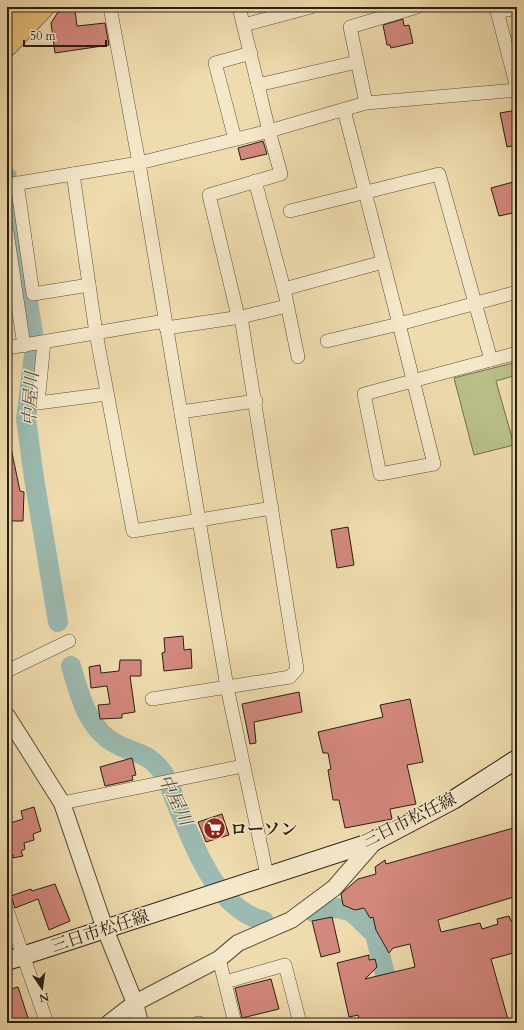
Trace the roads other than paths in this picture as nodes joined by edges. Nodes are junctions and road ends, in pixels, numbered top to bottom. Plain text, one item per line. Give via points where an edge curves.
1 (17, 7) edge
2 (44, 7) edge
3 (110, 7) edge
4 (240, 7) edge
5 (310, 7) edge
6 (417, 7) edge
7 (517, 8) edge
8 (400, 10) edge
9 (496, 10) edge
10 (7, 17) edge
11 (244, 25) junction
12 (7, 46) edge
13 (251, 53) junction
14 (357, 62) junction
15 (258, 86) junction
16 (517, 89) edge
17 (366, 103) junction
18 (344, 110) junction
19 (269, 131) junction
20 (234, 139) junction
21 (139, 163) junction
22 (73, 174) junction
23 (255, 181) junction
24 (13, 184) edge
25 (365, 192) junction
26 (290, 211) dead end
27 (7, 232) edge
28 (383, 262) junction
29 (89, 285) junction
30 (284, 289) junction
31 (517, 292) edge
32 (11, 293) edge
33 (476, 303) junction
34 (287, 306) junction
35 (240, 316) junction
36 (166, 324) junction
37 (399, 324) junction
38 (96, 333) junction
39 (328, 341) dead end
40 (34, 344) junction
41 (7, 348) edge
42 (517, 354) edge
43 (298, 357) dead end
44 (491, 360) junction
45 (414, 381) junction
46 (107, 394) junction
47 (256, 401) junction
48 (181, 412) junction
49 (272, 508) junction
50 (200, 519) junction
51 (69, 641) dead end
52 (7, 671) edge
53 (227, 688) junction
54 (152, 699) dead end
55 (7, 716) edge
56 (517, 759) edge
57 (243, 766) junction
58 (62, 803) junction
59 (375, 841) junction
60 (267, 875) junction
61 (7, 910) edge
62 (105, 929) junction
63 (24, 955) junction
64 (219, 959) junction
65 (7, 961) edge
66 (225, 982) junction
67 (135, 1003) junction
68 (47, 1023) edge
69 (109, 1023) edge
70 (140, 1023) edge
71 (235, 1023) edge
72 (300, 1023) edge

1 - 10 highway
2 - 12 highway
3 - 21 street
4 - 11 street
5 - 11 street
6 - 8 street
7 - 9 street
8 - 14 street via 350,27
9 - 16 street
11 - 13 street
13 - 15 street
13 - 20 street via 215,63
14 - 15 street
14 - 17 street
15 - 19 street
16 - 17 street
17 - 18 street
18 - 19 street
18 - 25 street
19 - 20 street
19 - 23 street via 281,174
20 - 21 street
21 - 22 street
21 - 36 street
22 - 24 street
22 - 29 street
23 - 30 street
23 - 35 street via 209,195
24 - 29 street via 33,294
25 - 26 street
25 - 28 street
25 - 33 street via 439,174
27 - 32 street
28 - 30 street
28 - 37 street
29 - 38 street
30 - 34 street
31 - 33 street
32 - 40 street
33 - 37 street
33 - 44 street
34 - 35 street
34 - 43 street
35 - 36 street
35 - 47 street
36 - 38 street
36 - 48 street
37 - 39 street
37 - 45 street
38 - 40 street
38 - 46 street
40 - 41 street
40 - 46 street via 38,403
42 - 44 street
44 - 45 street
45 - 45 street via 364,394 380,474 434,464
46 - 50 street via 132,531
47 - 48 street
47 - 49 street
48 - 50 street
49 - 50 street
49 - 53 street via 297,669 290,677
50 - 53 street
51 - 52 street
53 - 54 street
53 - 57 street
55 - 58 street
56 - 59 main road, 三日市松任線 via 453,800
57 - 58 street
57 - 60 street
58 - 62 street
59 - 60 main road, 三日市松任線
59 - 64 street via 334,888 292,920 238,943
60 - 62 main road, 三日市松任線
61 - 63 street
62 - 63 main road, 三日市松任線
62 - 67 street
63 - 65 main road, 三日市松任線
63 - 68 street
64 - 66 street
64 - 67 street
66 - 71 street
66 - 72 street via 285,965
67 - 69 street
67 - 70 street

